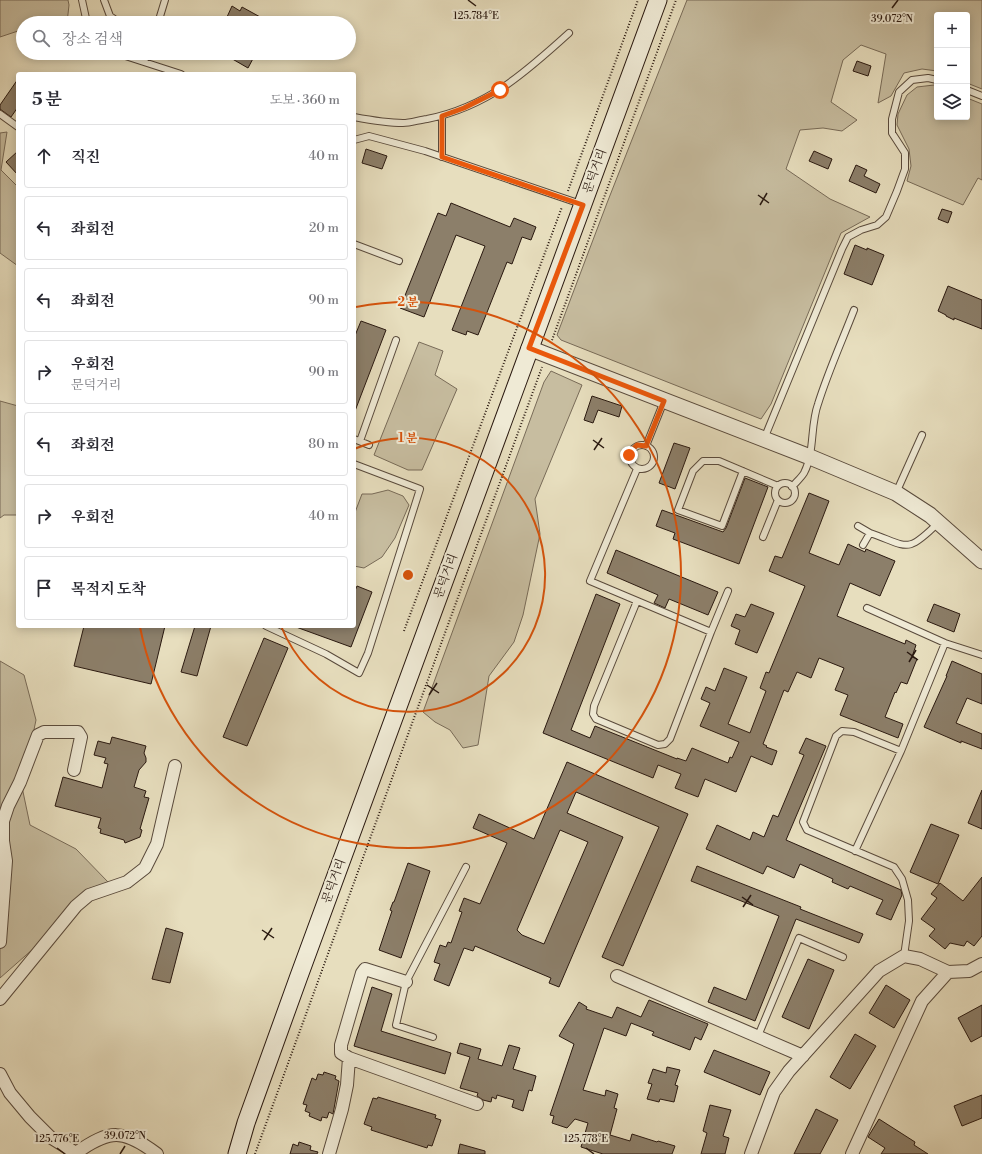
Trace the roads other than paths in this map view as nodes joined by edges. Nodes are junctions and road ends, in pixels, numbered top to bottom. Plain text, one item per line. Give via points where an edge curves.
1 (82, 0) edge
2 (104, 0) edge
3 (165, 0) edge
4 (658, 0) edge
5 (85, 16) edge
6 (110, 16) edge
7 (160, 16) edge
8 (569, 33) dead end
9 (138, 60) edge
10 (144, 62) joint
11 (175, 72) edge
12 (934, 79) edge
13 (970, 91) edge
14 (982, 96) edge
15 (0, 114) edge
16 (442, 116) junction
17 (356, 117) edge
18 (16, 126) edge
19 (356, 139) edge
20 (442, 157) junction
21 (583, 205) junction
22 (356, 245) edge
23 (399, 261) dead end
24 (854, 310) dead end
25 (396, 340) dead end
26 (529, 348) junction
27 (664, 401) junction
28 (922, 435) dead end
29 (357, 440) edge
30 (764, 440) junction
31 (370, 445) dead end
32 (646, 446) junction
33 (810, 457) junction
34 (356, 465) edge
35 (637, 469) junction
36 (743, 471) junction
37 (778, 486) junction
38 (792, 487) junction
39 (896, 493) junction
40 (778, 500) junction
41 (939, 522) junction
42 (858, 526) dead end
43 (870, 533) junction
44 (762, 537) dead end
45 (863, 545) dead end
46 (982, 560) edge
47 (728, 591) dead end
48 (637, 600) junction
49 (867, 608) dead end
50 (270, 628) edge
51 (711, 632) junction
52 (945, 643) junction
53 (982, 655) edge
54 (901, 751) junction
55 (175, 766) dead end
56 (74, 770) dead end
57 (855, 851) junction
58 (466, 867) dead end
59 (0, 942) edge
60 (904, 956) junction
61 (843, 957) dead end
62 (982, 964) edge
63 (948, 972) junction
64 (617, 976) dead end
65 (406, 982) junction
66 (0, 999) edge
67 (758, 1036) junction
68 (433, 1037) dead end
69 (803, 1056) junction
70 (349, 1058) junction
71 (0, 1074) edge
72 (477, 1104) dead end
73 (76, 1154) edge
74 (157, 1154) edge
75 (237, 1154) edge
76 (329, 1154) edge
77 (751, 1154) edge
78 (852, 1154) edge

1 - 5 lane
2 - 6 lane
3 - 7 lane
4 - 21 main road, 문덕거리
8 - 16 lane via 532,67 500,90
9 - 10 lane
10 - 11 lane
12 - 30 lane via 912,80 899,92 892,119 892,132 905,153 905,170 897,191 886,218 877,225 848,237
13 - 14 lane
15 - 18 lane
16 - 17 lane via 403,123
16 - 20 lane
19 - 20 lane via 368,136
20 - 21 lane
21 - 26 main road, 문덕거리
22 - 23 lane
24 - 33 lane via 817,405
25 - 29 lane
26 - 27 street
26 - 75 main road, 문덕거리 via 246,1123
27 - 30 street
27 - 32 lane
28 - 39 lane
29 - 31 lane
30 - 33 street
32 - 35 lane via 652,451 654,459 650,467
32 - 35 lane via 637,445 631,451 629,459
33 - 38 lane via 803,475
33 - 39 street
34 - 50 lane via 420,489 368,653 359,673 326,654
35 - 48 lane via 590,581
36 - 36 lane via 718,461 703,461 693,471 678,510 722,526
36 - 37 lane
37 - 38 lane via 785,483
37 - 40 lane via 775,493
38 - 40 lane via 795,494 791,501 784,503
39 - 41 street
40 - 44 lane
41 - 43 lane via 914,544 906,546
41 - 46 street
42 - 43 lane
43 - 45 lane
47 - 51 lane
48 - 51 lane
48 - 51 lane via 594,706 593,714 596,719 658,745 665,744 670,739
49 - 52 lane
52 - 53 lane
52 - 54 lane
54 - 57 lane
54 - 57 lane via 854,732 842,731 836,736 803,822 807,830
55 - 66 street via 157,844 145,868 127,882 89,895 76,906
56 - 59 street via 81,737 78,732 44,732 38,735 3,821 6,861
57 - 60 lane via 894,867 902,878 908,900 909,921
58 - 65 lane
60 - 63 street via 920,959
60 - 69 street via 879,972
61 - 67 lane via 799,938
62 - 63 street via 969,971
63 - 78 street via 922,1001
64 - 67 street
65 - 68 lane via 396,1025
65 - 70 street via 365,969 341,1045 341,1053
67 - 69 street
69 - 77 street via 774,1092
70 - 72 street
70 - 76 street via 347,1085
71 - 73 street via 10,1093 30,1117 50,1137
73 - 74 street via 91,1142 108,1135 126,1135

